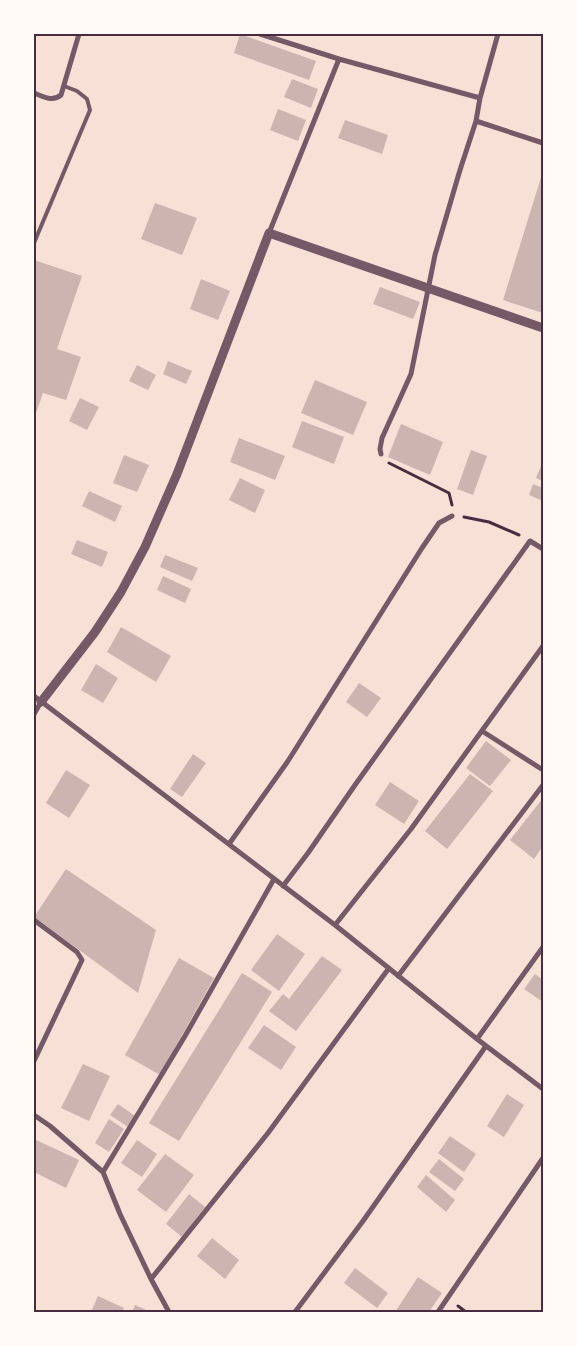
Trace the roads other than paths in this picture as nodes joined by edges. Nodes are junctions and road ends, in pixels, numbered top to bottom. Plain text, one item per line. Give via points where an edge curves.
1 (79, 34) edge
2 (260, 34) edge
3 (498, 34) edge
4 (339, 59) junction
5 (64, 86) junction
6 (34, 93) edge
7 (480, 98) junction
8 (476, 121) junction
9 (543, 144) edge
10 (269, 233) junction
11 (34, 243) edge
12 (428, 289) junction
13 (543, 328) edge
14 (381, 454) road end
15 (452, 516) road end
16 (543, 549) edge
17 (543, 646) edge
18 (37, 699) edge
19 (34, 714) edge
20 (482, 731) junction
21 (543, 770) edge
22 (543, 785) edge
23 (229, 844) junction
24 (274, 879) junction
25 (283, 886) junction
26 (34, 920) edge
27 (335, 925) junction
28 (543, 947) edge
29 (389, 968) junction
30 (398, 976) junction
31 (477, 1039) junction
32 (486, 1046) junction
33 (34, 1062) edge
34 (543, 1089) edge
35 (34, 1115) edge
36 (543, 1158) edge
37 (103, 1172) junction
38 (151, 1280) junction
39 (169, 1312) edge
40 (295, 1312) edge
41 (438, 1312) edge

1 - 5 street
2 - 4 street
3 - 7 street
4 - 7 street
4 - 10 street
5 - 6 street via 61,95 55,99
5 - 11 lane via 87,99 90,110
7 - 8 street
8 - 9 street
8 - 12 street via 435,255
10 - 12 street
10 - 18 street via 177,474 145,547 122,592 95,632
12 - 13 street
12 - 14 street via 411,374 382,438
15 - 23 street via 439,523 422,548 288,761
16 - 25 street via 530,540
17 - 20 street
18 - 19 street
18 - 23 street
20 - 21 street
20 - 27 street
22 - 30 street
23 - 24 street
24 - 25 street
24 - 37 street
25 - 27 street
26 - 33 street via 77,952 82,960
27 - 29 street
28 - 31 street
29 - 30 street
29 - 38 street via 268,1132
30 - 31 street
31 - 32 street
32 - 34 street
32 - 40 street
35 - 37 street
36 - 41 street
37 - 38 street
38 - 39 street

